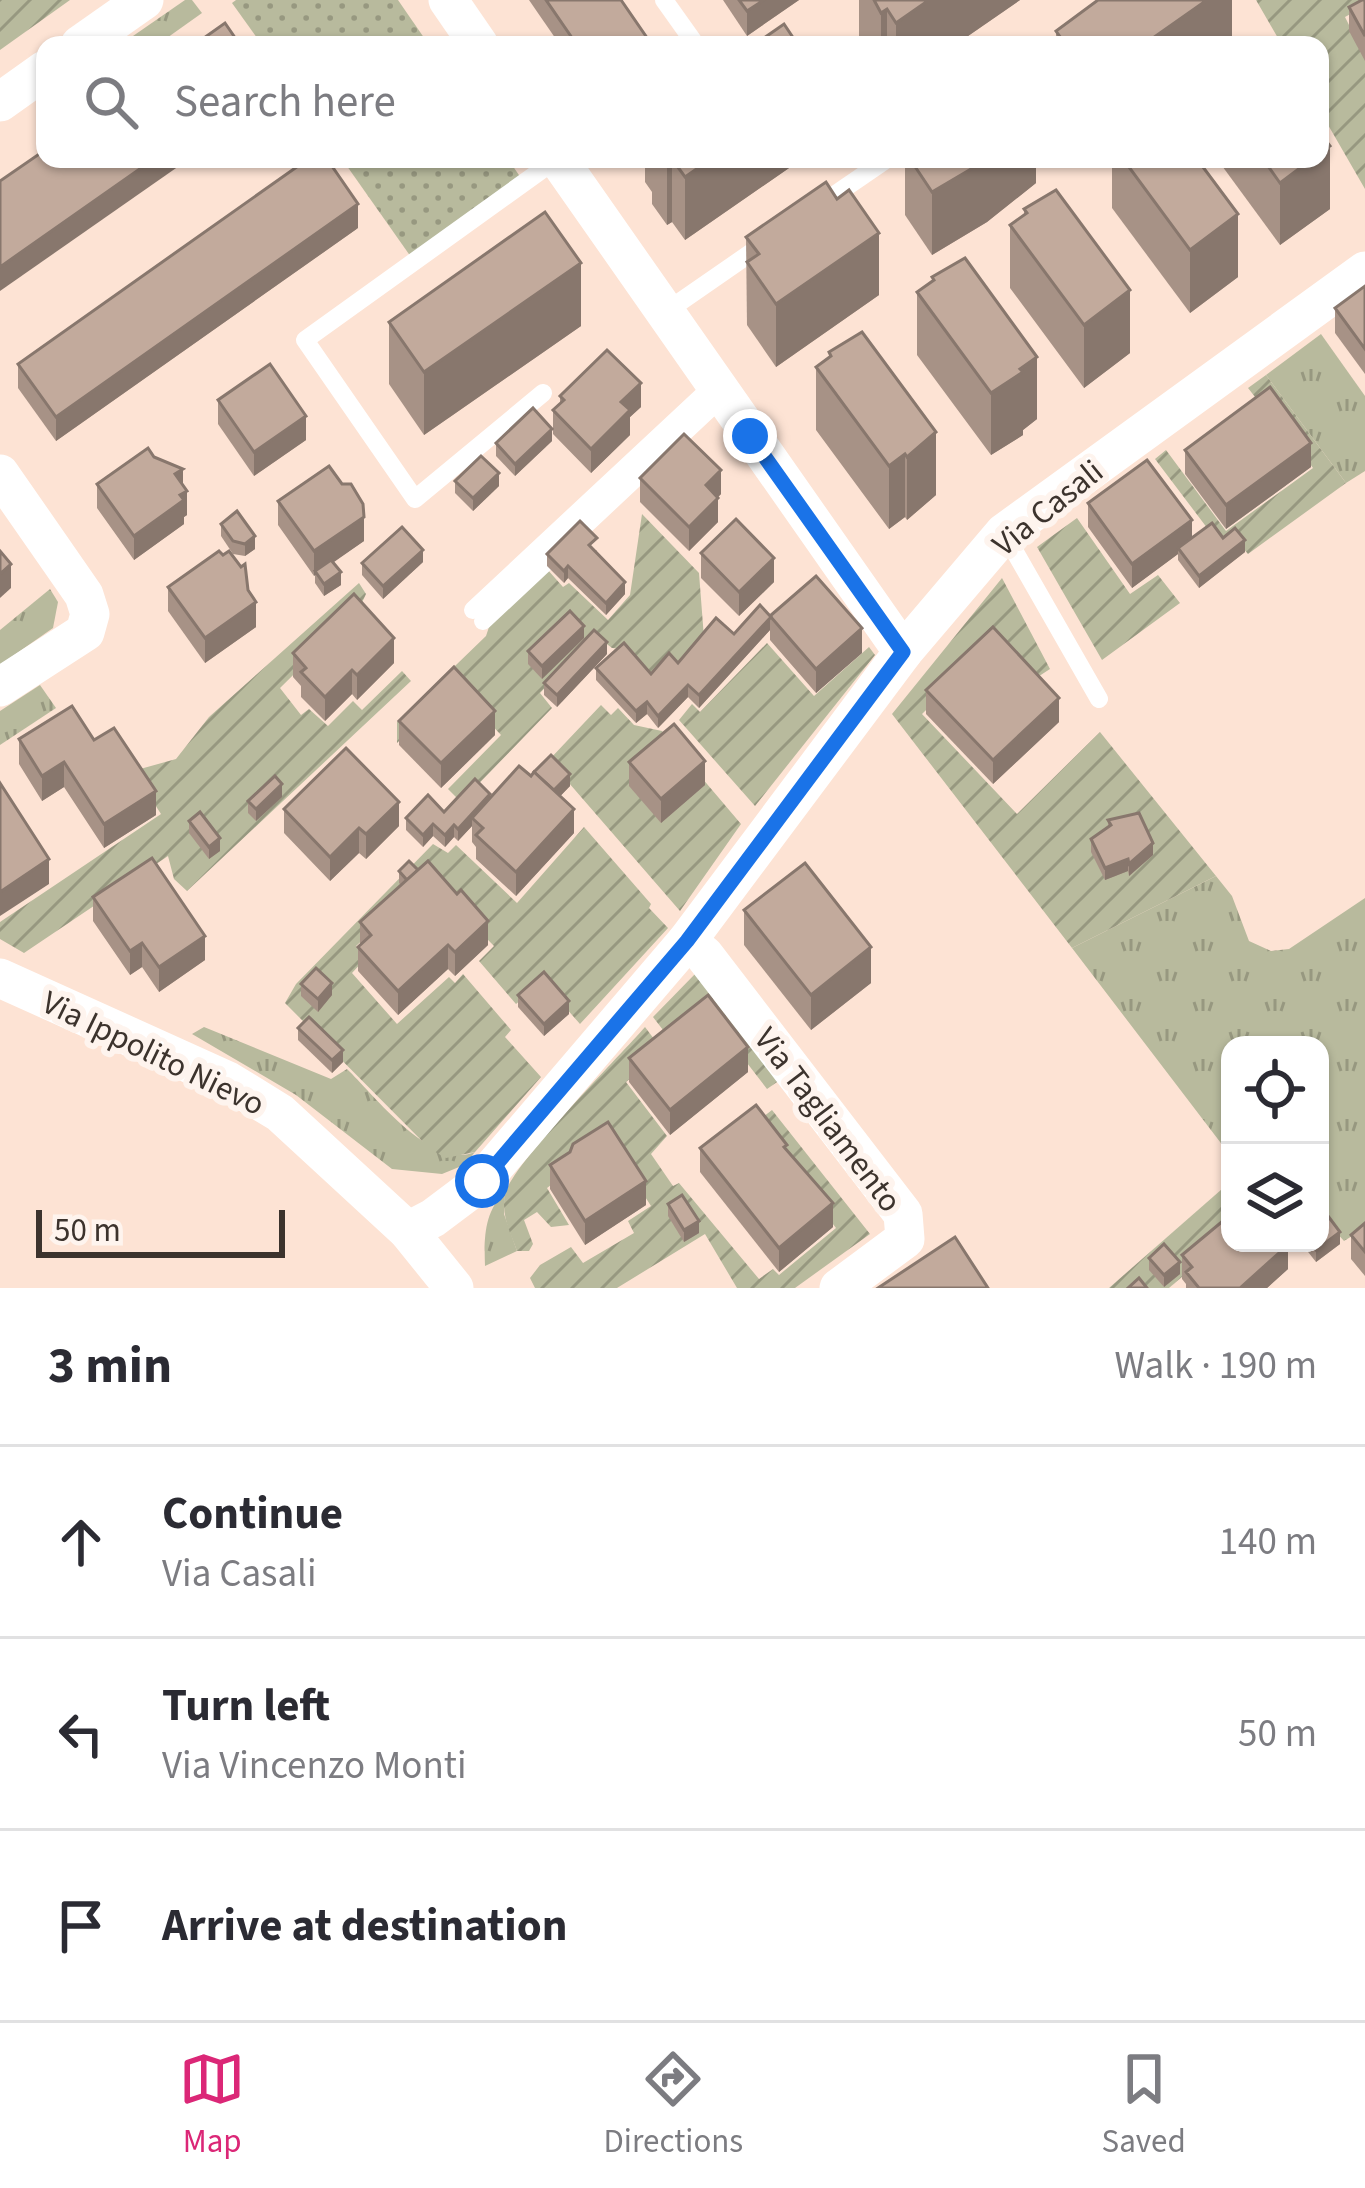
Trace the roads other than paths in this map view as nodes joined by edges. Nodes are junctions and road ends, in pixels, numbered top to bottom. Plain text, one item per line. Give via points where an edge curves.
1 (144, 0) edge
2 (448, 0) edge
3 (664, 0) edge
4 (93, 36) edge
5 (473, 36) edge
6 (689, 36) edge
7 (36, 76) edge
8 (0, 101) edge
9 (544, 168) edge
10 (563, 168) edge
11 (874, 168) edge
12 (794, 223) edge
13 (776, 236) edge
14 (1365, 271) edge
15 (664, 313) junction
16 (718, 391) junction
17 (543, 393) dead end
18 (3, 484) edge
19 (1004, 533) junction
20 (478, 615) dead end
21 (903, 652) junction
22 (0, 687) edge
23 (1099, 699) dead end
24 (687, 941) junction
25 (0, 978) edge
26 (408, 1232) junction
27 (454, 1288) edge
28 (839, 1288) edge

1 - 4 street
2 - 5 street
3 - 6 lane
7 - 8 street
9 - 17 lane via 305,340 416,500
10 - 15 street
11 - 12 lane
13 - 15 lane
14 - 19 street, Via Casali
15 - 16 street
16 - 20 lane
16 - 21 street
18 - 22 street via 90,614 85,632
19 - 21 street, Via Casali
19 - 23 lane
21 - 24 street, Via Casali
24 - 26 street, Via Casali via 482,1181
24 - 28 street, Via Tagliamento via 903,1214 905,1239
25 - 26 street, Via Ippolito Nievo via 263,1102
26 - 27 street

